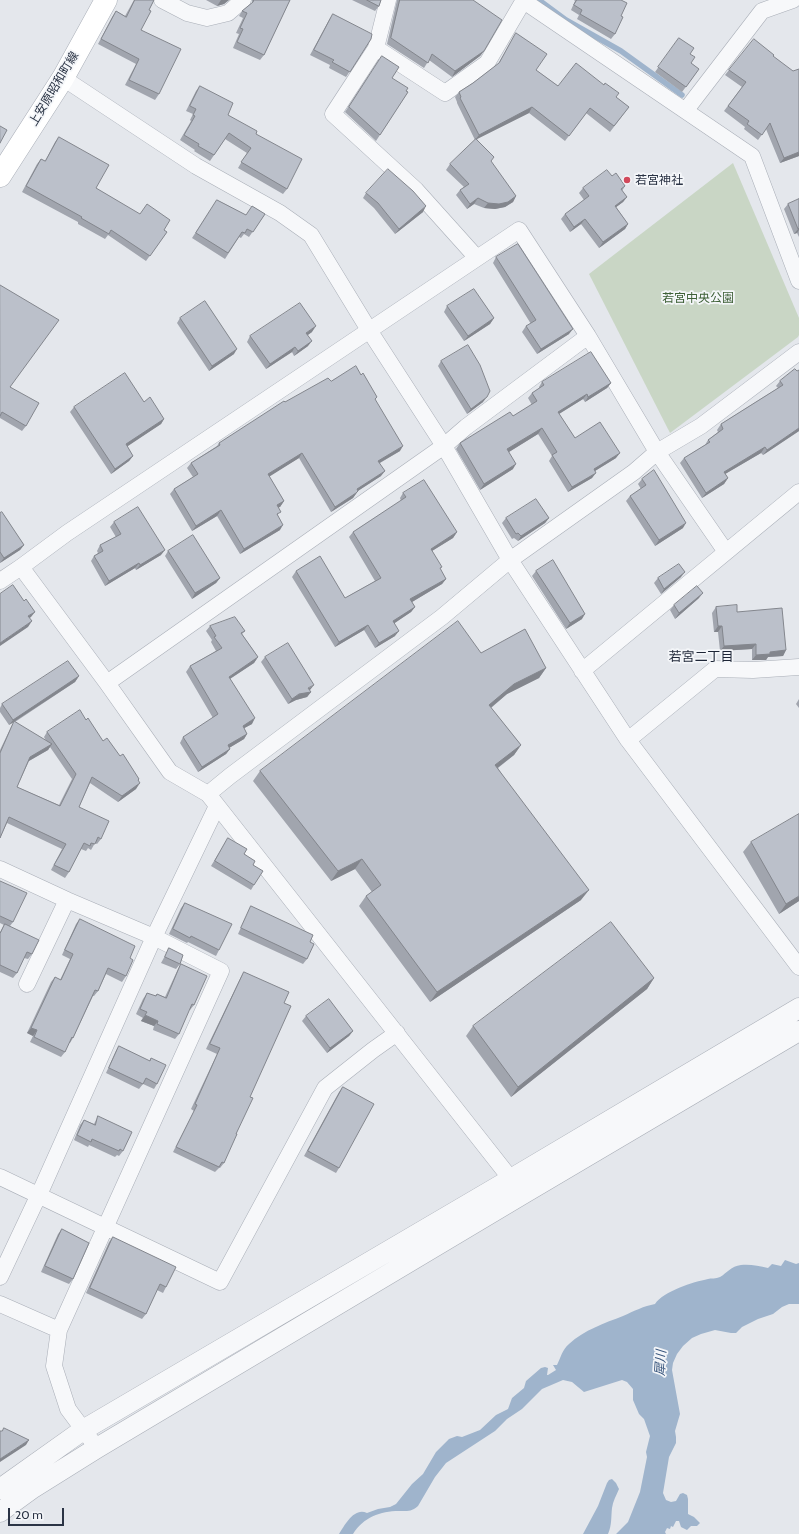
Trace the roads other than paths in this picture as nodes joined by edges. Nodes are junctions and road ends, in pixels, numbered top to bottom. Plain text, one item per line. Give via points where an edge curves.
1 (106, 0) edge
2 (162, 0) edge
3 (243, 0) edge
4 (388, 0) edge
5 (524, 0) edge
6 (527, 0) edge
7 (793, 0) edge
8 (376, 48) junction
9 (63, 78) junction
10 (686, 110) junction
11 (0, 176) edge
12 (477, 258) junction
13 (799, 281) edge
14 (369, 330) junction
15 (588, 336) junction
16 (799, 352) edge
17 (444, 446) junction
18 (657, 452) junction
19 (799, 493) edge
20 (726, 552) junction
21 (510, 560) junction
22 (21, 567) junction
23 (0, 581) edge
24 (799, 667) edge
25 (582, 671) junction
26 (107, 682) junction
27 (628, 740) junction
28 (212, 800) junction
29 (0, 869) edge
30 (67, 900) junction
31 (154, 937) junction
32 (799, 967) edge
33 (27, 984) dead end
34 (799, 1008) edge
35 (799, 1031) edge
36 (397, 1033) junction
37 (0, 1177) edge
38 (517, 1186) junction
39 (38, 1196) junction
40 (104, 1228) junction
41 (0, 1277) edge
42 (0, 1304) edge
43 (58, 1330) junction
44 (83, 1430) junction
45 (97, 1448) junction
46 (0, 1489) edge
47 (0, 1512) edge

1 - 9 main road, 上安原昭和町線
2 - 3 street via 187,13 207,18 228,13
4 - 8 street
5 - 8 street via 487,63 445,93
6 - 10 street via 528,4
7 - 10 street via 762,11
8 - 12 street via 333,114 416,190
9 - 11 main road, 上安原昭和町線
9 - 14 street via 196,166 280,213 311,235
10 - 13 street via 752,156
12 - 14 street
12 - 15 street via 519,230
14 - 17 street
14 - 22 street via 67,533
15 - 17 street
15 - 18 street
16 - 18 street via 701,426
17 - 21 street
17 - 26 street
18 - 20 street
18 - 21 street via 634,472
19 - 20 street
20 - 25 street
21 - 25 street
21 - 28 street via 442,617 230,776
22 - 23 street
22 - 26 street
24 - 27 street via 715,669
25 - 27 street
26 - 28 street via 170,772
27 - 32 street
28 - 31 street
28 - 36 street
29 - 30 street
30 - 31 street
30 - 33 street
31 - 39 street
31 - 40 street via 221,971
34 - 38 street
35 - 38 street
36 - 38 street
36 - 40 street via 325,1088 220,1282
37 - 39 street
38 - 44 street
38 - 45 street
39 - 40 street
39 - 41 street
40 - 43 street
42 - 43 street
43 - 44 street via 54,1366 68,1409
44 - 45 street
44 - 46 street
45 - 47 street

